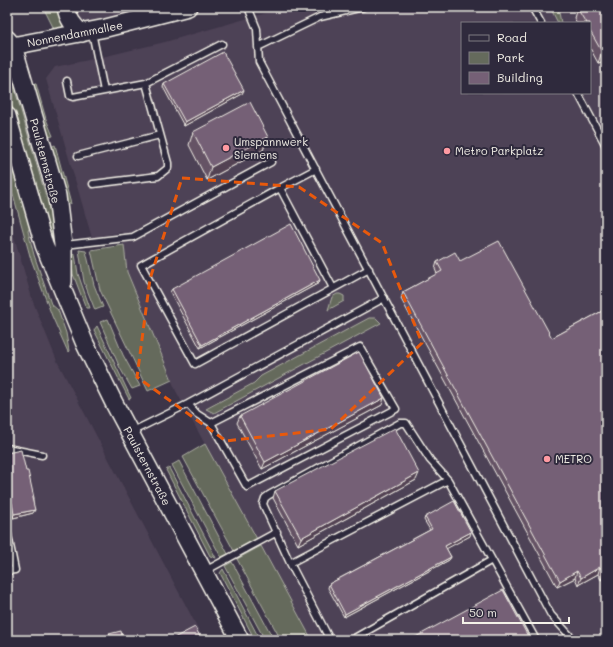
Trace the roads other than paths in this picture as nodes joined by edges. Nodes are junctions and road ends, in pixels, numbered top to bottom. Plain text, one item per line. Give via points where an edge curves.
1 (66, 7) edge
2 (188, 7) edge
3 (248, 7) edge
4 (363, 7) edge
5 (532, 7) edge
6 (540, 22) edge
7 (87, 32) junction
8 (9, 44) edge
9 (222, 44) dead end
10 (258, 47) junction
11 (67, 81) dead end
12 (146, 83) junction
13 (104, 91) junction
14 (579, 94) edge
15 (8, 123) edge
16 (160, 135) junction
17 (606, 146) edge
18 (78, 156) dead end
19 (271, 162) dead end
20 (316, 169) junction
21 (93, 184) dead end
22 (280, 188) junction
23 (63, 245) junction
24 (369, 269) junction
25 (63, 288) junction
26 (334, 288) junction
27 (384, 298) junction
28 (188, 404) junction
29 (211, 422) junction
30 (130, 433) junction
31 (7, 448) edge
32 (42, 455) dead end
33 (448, 480) junction
34 (7, 530) edge
35 (276, 532) junction
36 (492, 560) junction
37 (290, 563) junction
38 (7, 571) edge
39 (204, 572) junction
40 (240, 640) edge
41 (330, 640) edge
42 (351, 640) edge
43 (536, 640) edge
44 (574, 640) edge

1 - 7 main road via 68,18 75,27
2 - 7 main road, Nonnendammallee
3 - 10 lane via 257,29
4 - 10 lane via 320,17
5 - 6 lane
7 - 8 main road, Nonnendammallee
7 - 13 lane
8 - 23 main road, Paulsternstraße via 57,196
9 - 12 lane
10 - 20 lane via 259,62
11 - 13 lane via 70,96 73,97
12 - 13 lane
12 - 16 lane
14 - 17 lane
15 - 25 main road, Paulsternstraße via 44,245
16 - 18 lane
16 - 21 lane via 168,168 158,176
19 - 23 lane via 132,237
20 - 22 lane
20 - 24 lane
22 - 26 lane
22 - 26 lane via 141,265 195,364
23 - 25 main road, Paulsternstraße
24 - 26 lane
24 - 27 lane
25 - 30 main road, Paulsternstraße via 86,344
27 - 28 lane
27 - 44 lane via 551,615
28 - 29 lane via 197,414
28 - 30 lane
29 - 29 lane via 360,346 396,408 248,487
30 - 39 main road, Paulsternstraße
31 - 32 lane
33 - 35 lane via 430,460 406,423 400,423 268,494 263,504
33 - 36 lane
33 - 37 lane
34 - 38 lane via 16,570
35 - 37 lane
35 - 39 lane
36 - 42 lane
36 - 43 lane
37 - 41 lane
39 - 40 main road, Paulsternstraße

